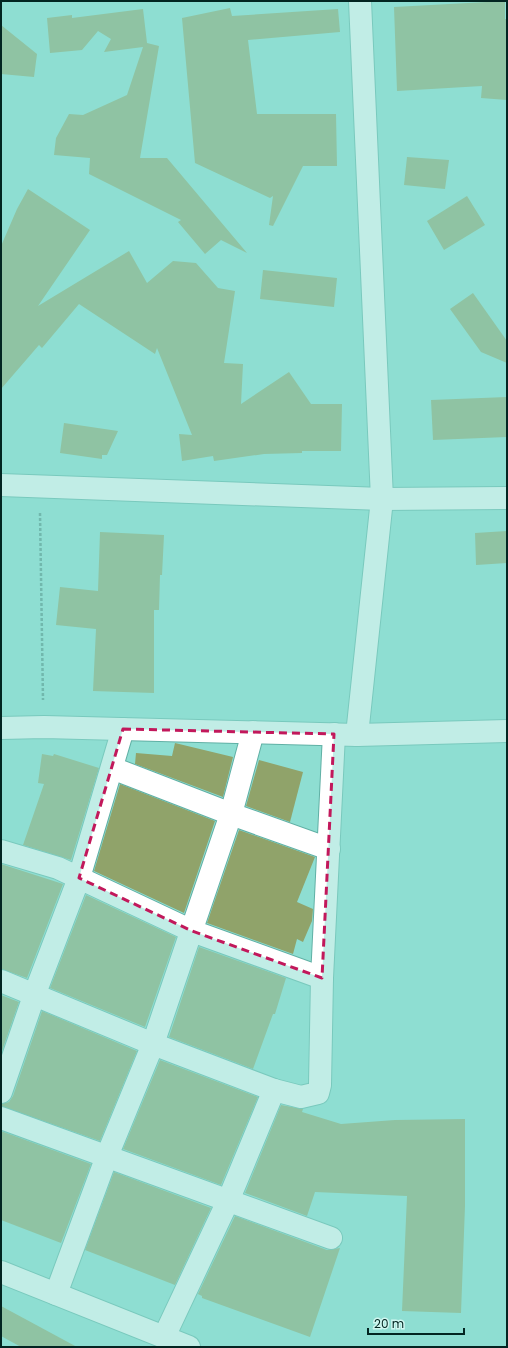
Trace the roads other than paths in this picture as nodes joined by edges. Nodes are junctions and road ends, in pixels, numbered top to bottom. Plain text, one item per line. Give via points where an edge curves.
1 (360, 1) edge
2 (1, 485) edge
3 (507, 498) edge
4 (382, 500) junction
5 (1, 728) edge
6 (123, 729) junction
7 (507, 731) edge
8 (254, 732) junction
9 (334, 734) junction
10 (357, 735) junction
11 (112, 768) junction
12 (231, 814) junction
13 (329, 848) junction
14 (1, 851) edge
15 (79, 878) junction
16 (192, 931) junction
17 (322, 978) junction
18 (1, 980) edge
19 (34, 993) junction
20 (153, 1044) junction
21 (274, 1090) junction
22 (1, 1092) edge
23 (1, 1118) edge
24 (107, 1156) junction
25 (228, 1201) junction
26 (331, 1238) dead end
27 (1, 1272) edge
28 (56, 1294) junction
29 (164, 1337) junction
30 (189, 1347) edge

1 - 4 street
2 - 4 street
3 - 4 street
4 - 10 street
5 - 6 street
6 - 8 street
6 - 11 street
7 - 10 street
8 - 9 street
8 - 12 street
9 - 10 street
9 - 13 street
11 - 12 street
11 - 15 street
12 - 13 street
12 - 16 street
13 - 17 street
14 - 15 street via 58,868
15 - 16 street
15 - 19 street
16 - 17 street
16 - 20 street
17 - 21 street via 318,1093 301,1097
18 - 19 street
19 - 20 street
19 - 22 street
20 - 21 street
20 - 24 street
21 - 25 street
23 - 24 street
24 - 25 street
24 - 28 street
25 - 26 street
25 - 29 street
27 - 28 street
28 - 29 street
29 - 30 street

